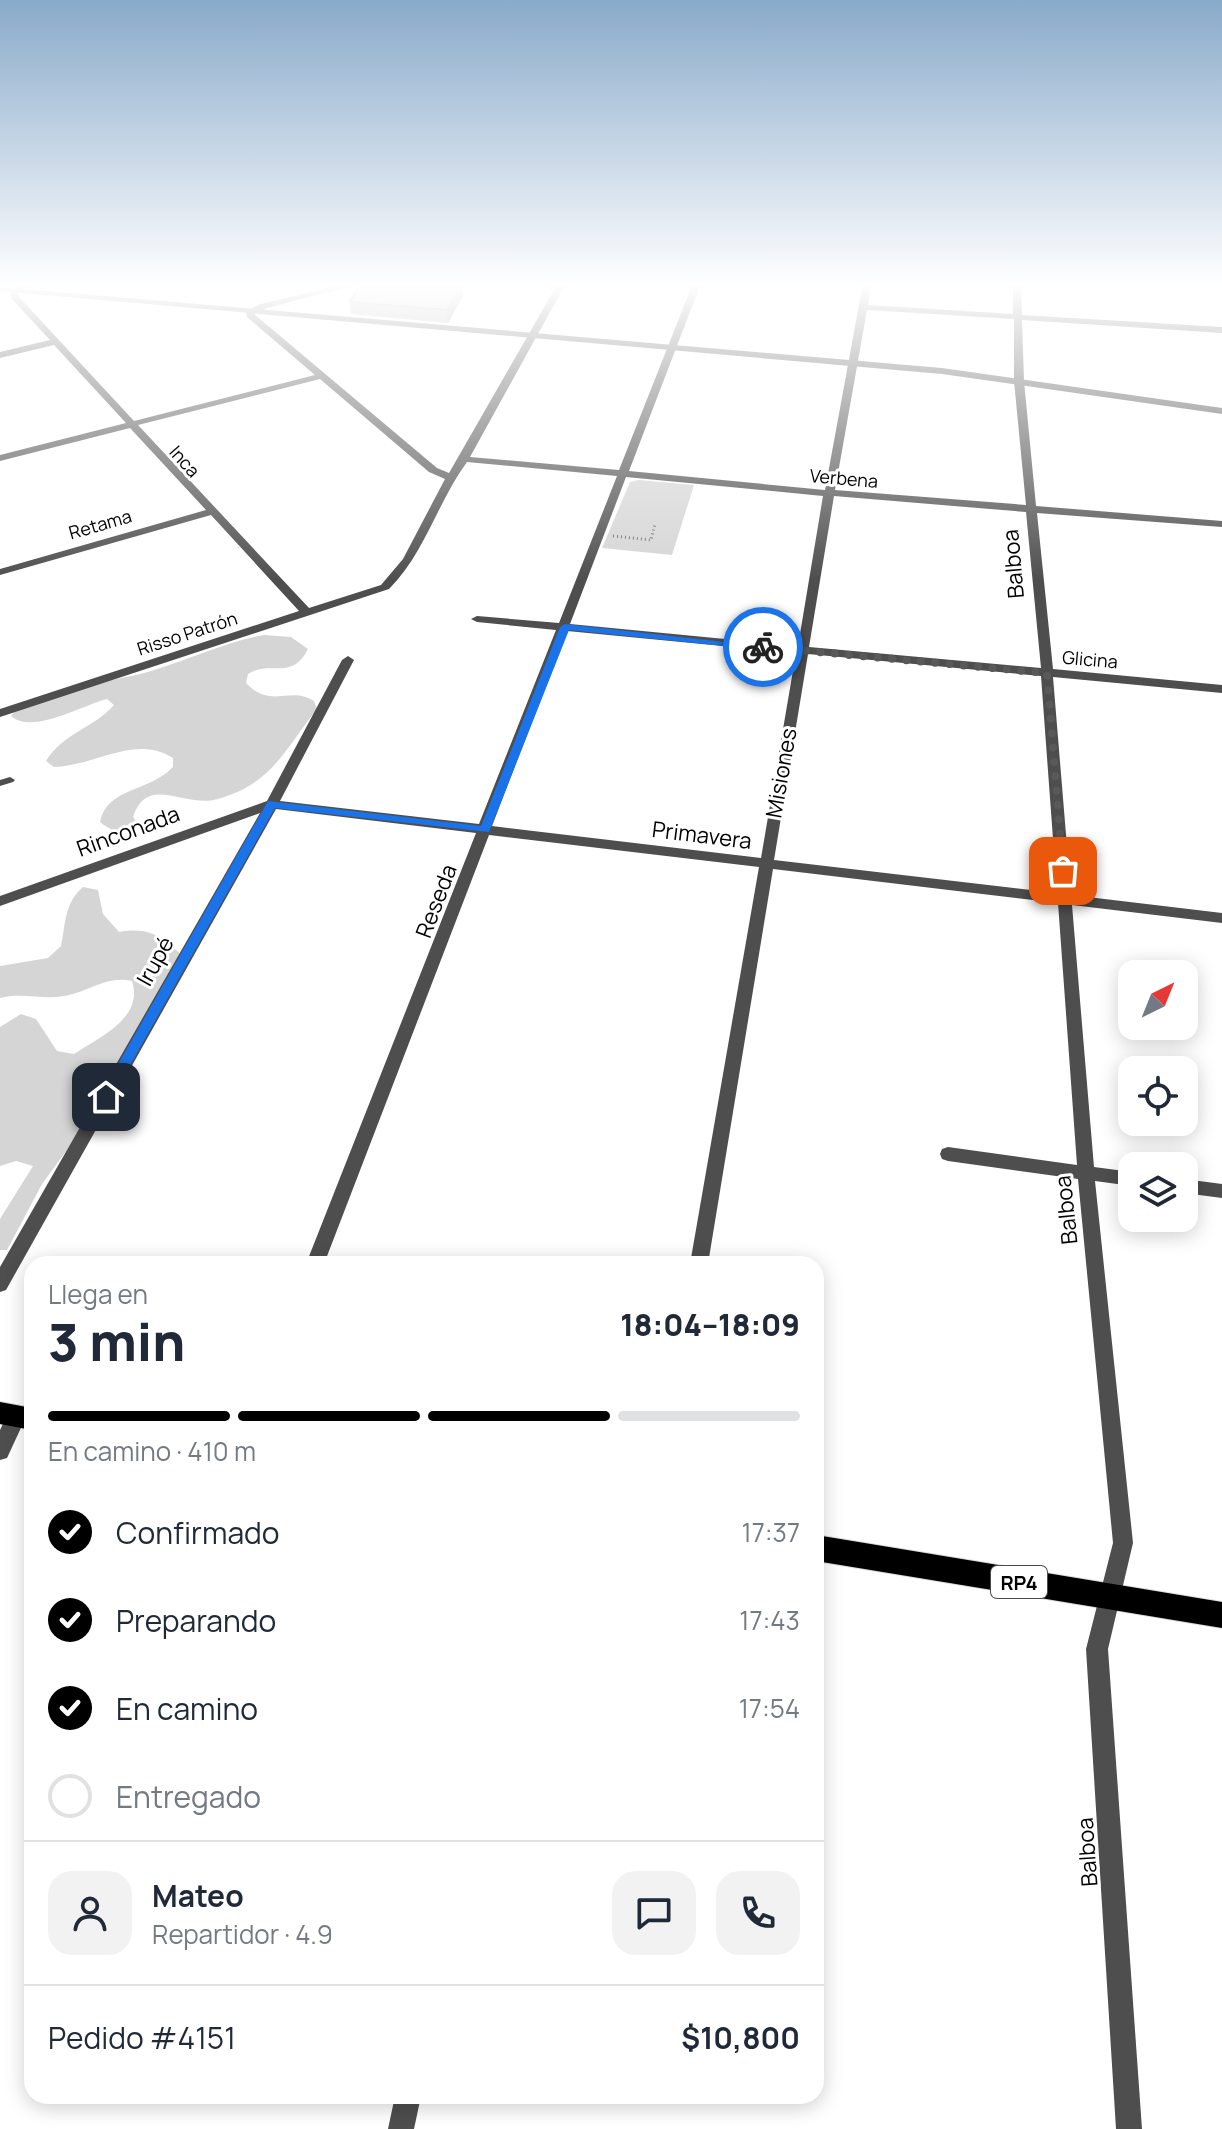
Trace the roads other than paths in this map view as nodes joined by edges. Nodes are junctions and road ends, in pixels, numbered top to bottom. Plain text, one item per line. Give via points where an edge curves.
1 (91, 382) edge
2 (295, 382) edge
3 (328, 382) edge
4 (506, 382) edge
5 (660, 382) edge
6 (851, 382) edge
7 (1019, 382) edge
8 (1028, 382) edge
9 (1222, 411) edge
10 (131, 425) junction
11 (0, 458) edge
12 (464, 459) junction
13 (624, 474) junction
14 (449, 477) junction
15 (829, 493) junction
16 (1033, 508) junction
17 (210, 512) junction
18 (1222, 524) edge
19 (0, 572) edge
20 (307, 613) junction
21 (477, 619) dead end
22 (565, 627) junction
23 (803, 651) junction
24 (348, 660) dead end
25 (1047, 673) junction
26 (1222, 689) edge
27 (0, 713) edge
28 (272, 804) junction
29 (485, 830) junction
30 (764, 865) junction
31 (1065, 900) junction
32 (0, 901) edge
33 (1222, 918) edge
34 (948, 1154) dead end
35 (1086, 1173) junction
36 (1118, 1177) edge
37 (1198, 1188) edge
38 (1222, 1191) edge
39 (318, 1256) edge
40 (700, 1256) edge
41 (0, 1284) edge
42 (16, 1416) edge
43 (0, 1451) edge
44 (824, 1549) edge
45 (1108, 1597) junction
46 (1222, 1615) edge
47 (406, 2104) edge
48 (401, 2129) edge
49 (1129, 2129) edge

1 - 10 street, Inca
2 - 10 street
3 - 14 street via 433,470
4 - 12 street
5 - 13 street, Reseda
6 - 15 street, Misiones
7 - 16 street, Balboa
8 - 9 street
10 - 11 street
10 - 17 street, Inca
12 - 13 street, Verbena
12 - 14 street
13 - 15 street, Verbena
13 - 22 street, Reseda
14 - 20 street, Risso Patrón via 402,571 385,587
15 - 16 street, Verbena
15 - 23 street, Misiones
16 - 18 street, Verbena
16 - 25 street, Balboa
17 - 19 street, Retama
17 - 20 street, Inca
20 - 27 street, Risso Patrón
21 - 22 street, Glicina
22 - 23 street, Glicina
22 - 29 street, Reseda
23 - 25 street, Glicina
23 - 30 street, Misiones
24 - 28 street, Irupé
25 - 26 street, Glicina
25 - 31 street, Balboa
28 - 29 street, Primavera
28 - 32 street, Rinconada
28 - 41 street, Irupé
29 - 30 street, Primavera
29 - 39 street, Reseda
30 - 31 street, Primavera
30 - 40 street, Misiones
31 - 33 street, Primavera
31 - 35 street, Balboa
34 - 35 street
35 - 36 street
35 - 45 street, Balboa via 1123,1543
37 - 38 street
42 - 43 street
44 - 45 main road, RP4
45 - 46 main road, RP4
45 - 49 street, Balboa via 1097,1649
47 - 48 street

